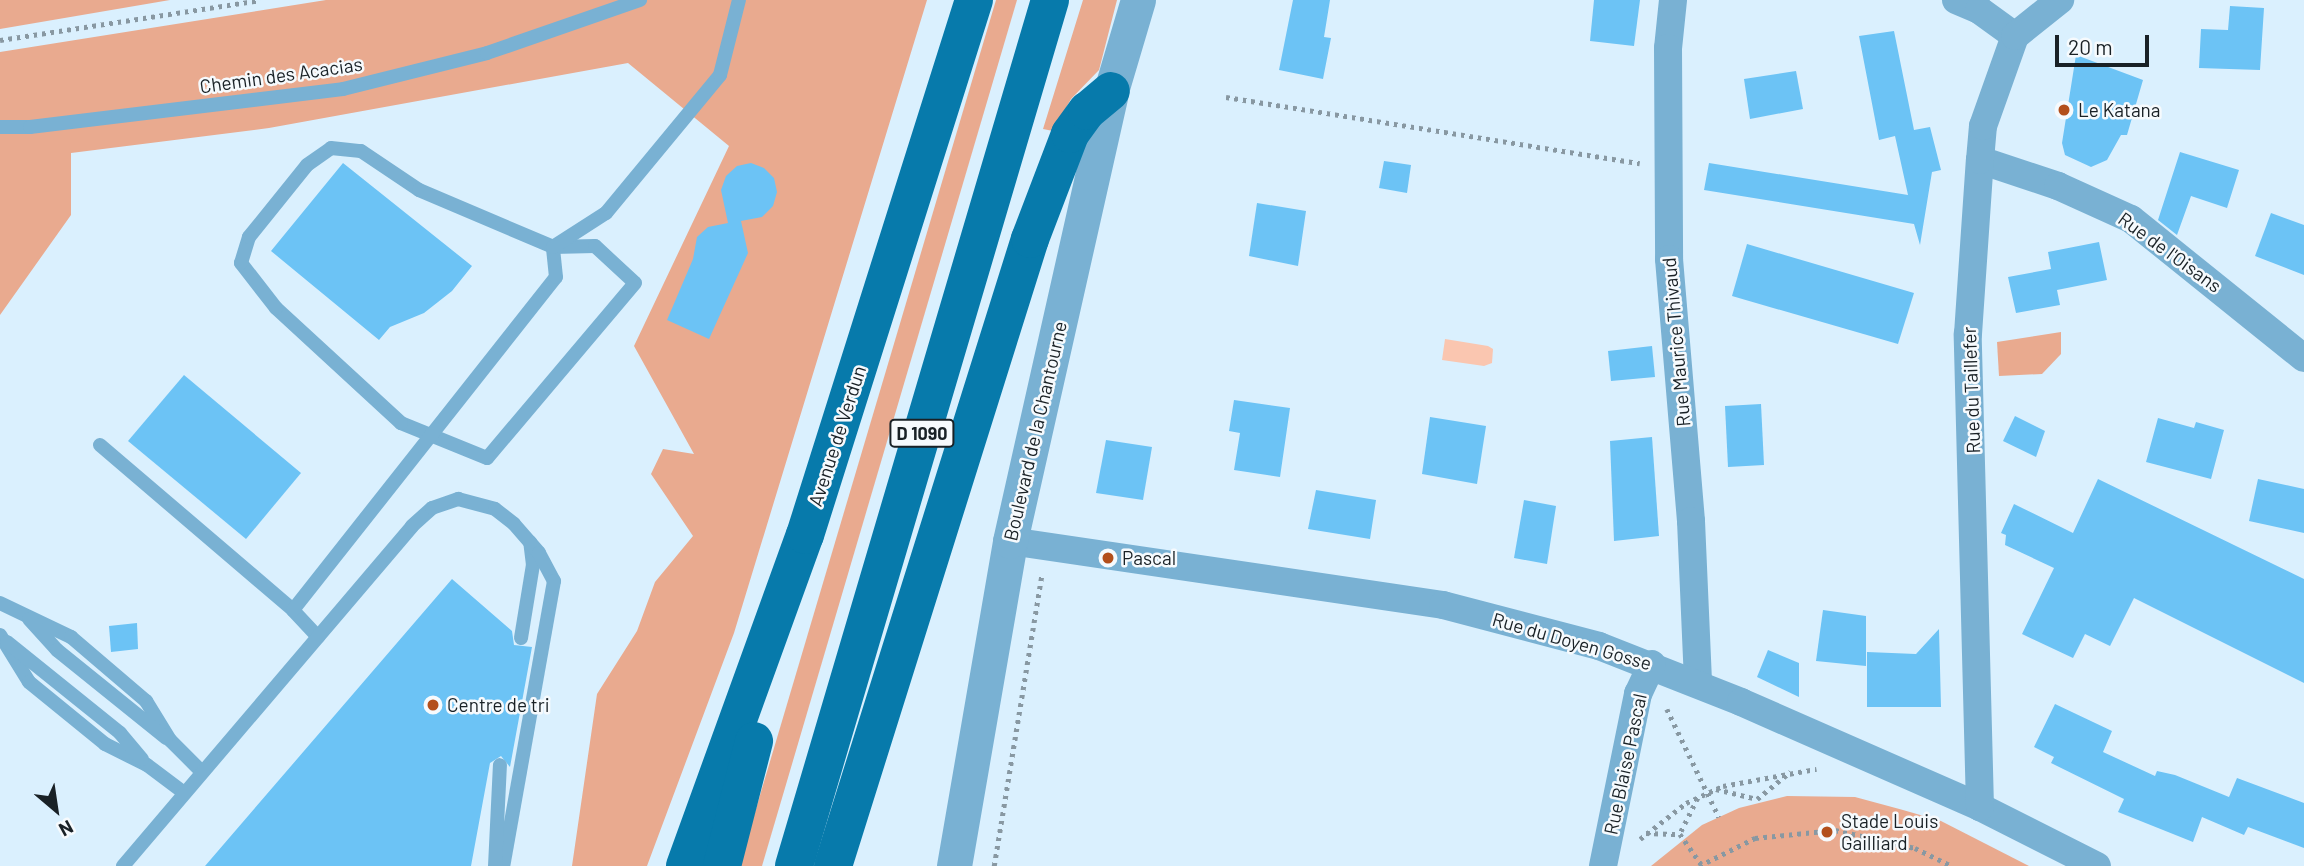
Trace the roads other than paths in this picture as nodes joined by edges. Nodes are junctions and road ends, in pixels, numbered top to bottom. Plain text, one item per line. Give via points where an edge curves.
1 (640, 0) edge
2 (739, 0) edge
3 (974, 0) edge
4 (1050, 0) edge
5 (1138, 0) edge
6 (1673, 0) edge
7 (1956, 0) edge
8 (2060, 0) edge
9 (2015, 36) junction
10 (1111, 91) junction
11 (0, 127) edge
12 (1980, 160) junction
13 (553, 247) junction
14 (2304, 358) edge
15 (427, 437) junction
16 (100, 445) dead end
17 (805, 535) junction
18 (530, 541) junction
19 (1010, 541) junction
20 (0, 603) edge
21 (293, 610) junction
22 (0, 636) edge
23 (318, 637) junction
24 (521, 638) dead end
25 (1652, 664) junction
26 (1698, 683) junction
27 (500, 765) dead end
28 (201, 771) junction
29 (183, 792) junction
30 (1980, 807) junction
31 (123, 866) edge
32 (495, 866) edge
33 (503, 866) edge
34 (685, 866) edge
35 (723, 866) edge
36 (794, 866) edge
37 (833, 866) edge
38 (954, 866) edge
39 (1603, 866) edge
40 (2096, 866) edge

1 - 11 lane, Chemin des Acacias via 487,52 343,89
2 - 13 lane via 720,75 606,213
3 - 17 main road, Avenue de Verdun
4 - 36 main road, D 1090
5 - 10 street, Boulevard de la Chantourne
6 - 26 street, Rue Maurice Thivaud via 1668,48 1669,259 1691,522
7 - 9 street
8 - 9 street
9 - 12 street, Rue du Taillefer via 1983,126
10 - 19 street, Boulevard de la Chantourne
10 - 37 main road via 1087,111 1070,134 1030,239
12 - 14 street, Rue de l'Oisans via 2058,186 2131,219
12 - 30 street, Rue du Taillefer via 1968,334
13 - 15 lane via 556,277
13 - 15 lane via 595,246 635,283 487,458
13 - 15 lane via 419,190 361,150 331,148 307,165 249,237 242,263 276,308 401,423
15 - 21 lane
16 - 21 lane
17 - 34 main road, Avenue de Verdun
17 - 35 main road
18 - 23 lane via 495,509 478,503 458,499 432,508
18 - 24 lane via 533,565
18 - 33 lane via 554,581
19 - 25 street, Rue du Doyen Gosse via 1443,605
19 - 38 street, Boulevard de la Chantourne
20 - 28 lane via 23,613 66,658 170,740
21 - 23 lane
22 - 29 lane via 120,733 148,765
23 - 28 lane
25 - 26 street, Rue du Doyen Gosse
25 - 39 street, Rue Blaise Pascal via 1639,694
26 - 30 street, Rue du Doyen Gosse
27 - 32 lane
28 - 29 lane
29 - 31 lane
30 - 40 street, Rue du Doyen Gosse

